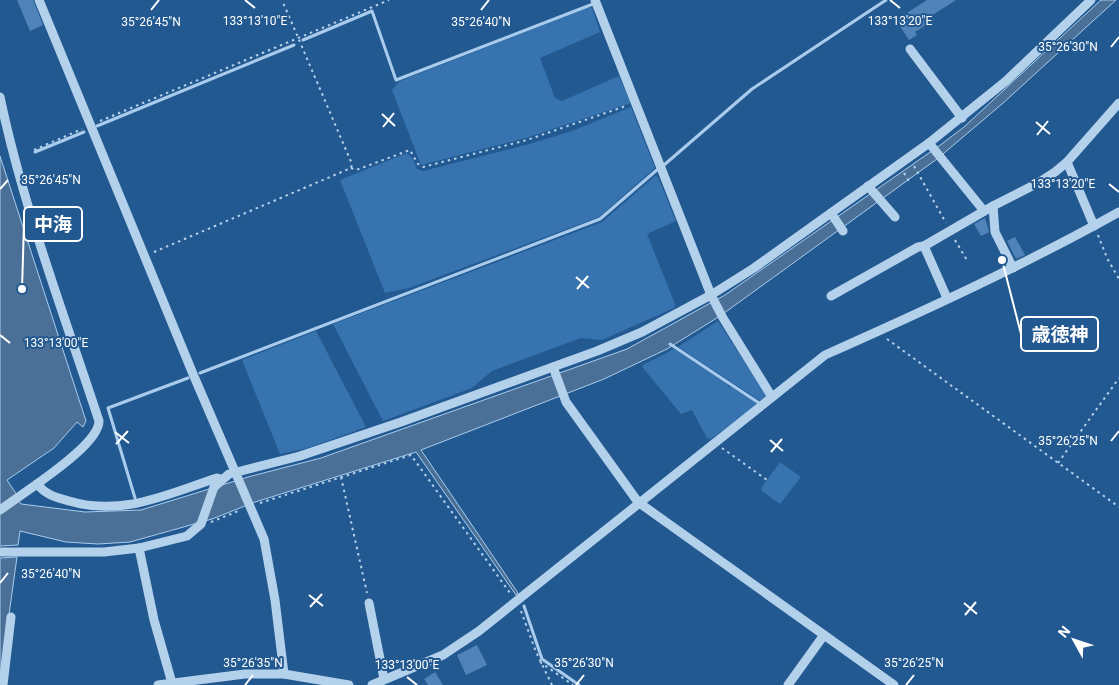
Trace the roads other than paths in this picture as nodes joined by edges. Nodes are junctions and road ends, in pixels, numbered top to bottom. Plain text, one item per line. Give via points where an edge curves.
1 (39, 0) edge
2 (595, 0) edge
3 (1091, 0) edge
4 (910, 49) dead end
5 (0, 97) edge
6 (1119, 103) edge
7 (962, 118) junction
8 (930, 145) junction
9 (1067, 162) junction
10 (870, 189) junction
11 (988, 208) junction
12 (1119, 212) edge
13 (832, 215) junction
14 (895, 218) dead end
15 (1094, 226) junction
16 (842, 229) dead end
17 (924, 246) junction
18 (1013, 268) junction
19 (831, 296) dead end
20 (712, 297) junction
21 (947, 298) junction
22 (554, 369) junction
23 (772, 397) junction
24 (238, 475) junction
25 (219, 481) junction
26 (37, 484) junction
27 (638, 502) junction
28 (0, 510) edge
29 (139, 548) junction
30 (0, 552) edge
31 (369, 603) road end
32 (11, 616) dead end
33 (824, 635) junction
34 (284, 674) junction
35 (384, 679) junction
36 (196, 682) edge
37 (172, 683) junction
38 (3, 685) edge
39 (158, 685) edge
40 (349, 685) edge
41 (372, 685) edge
42 (788, 685) edge
43 (894, 685) edge

1 - 24 street
2 - 20 street
3 - 7 street
4 - 7 street
5 - 26 street via 24,191 99,421 96,432 68,463
6 - 9 street
7 - 8 street
8 - 10 street
8 - 11 street
9 - 11 street via 1038,183
9 - 15 street
10 - 13 street
10 - 14 street
11 - 17 street
11 - 18 street via 995,232
12 - 15 street
13 - 16 street
13 - 20 street
15 - 18 street
17 - 19 street via 918,246
17 - 21 street
18 - 21 street
20 - 22 street via 642,332
20 - 23 street
21 - 23 street via 880,332 824,355
22 - 24 street
22 - 27 street via 564,396
23 - 27 street
24 - 25 street
24 - 34 street via 264,539
25 - 26 street via 216,478 136,505 119,507 86,506 45,494
25 - 29 street via 212,490 200,525 187,536
26 - 28 street
27 - 33 street
27 - 35 street via 443,655
29 - 30 street via 104,552
29 - 37 street via 154,620
31 - 35 street
32 - 38 street
33 - 42 street
33 - 43 street
34 - 36 street via 246,674
34 - 40 street
35 - 41 street
36 - 37 street
37 - 39 street

